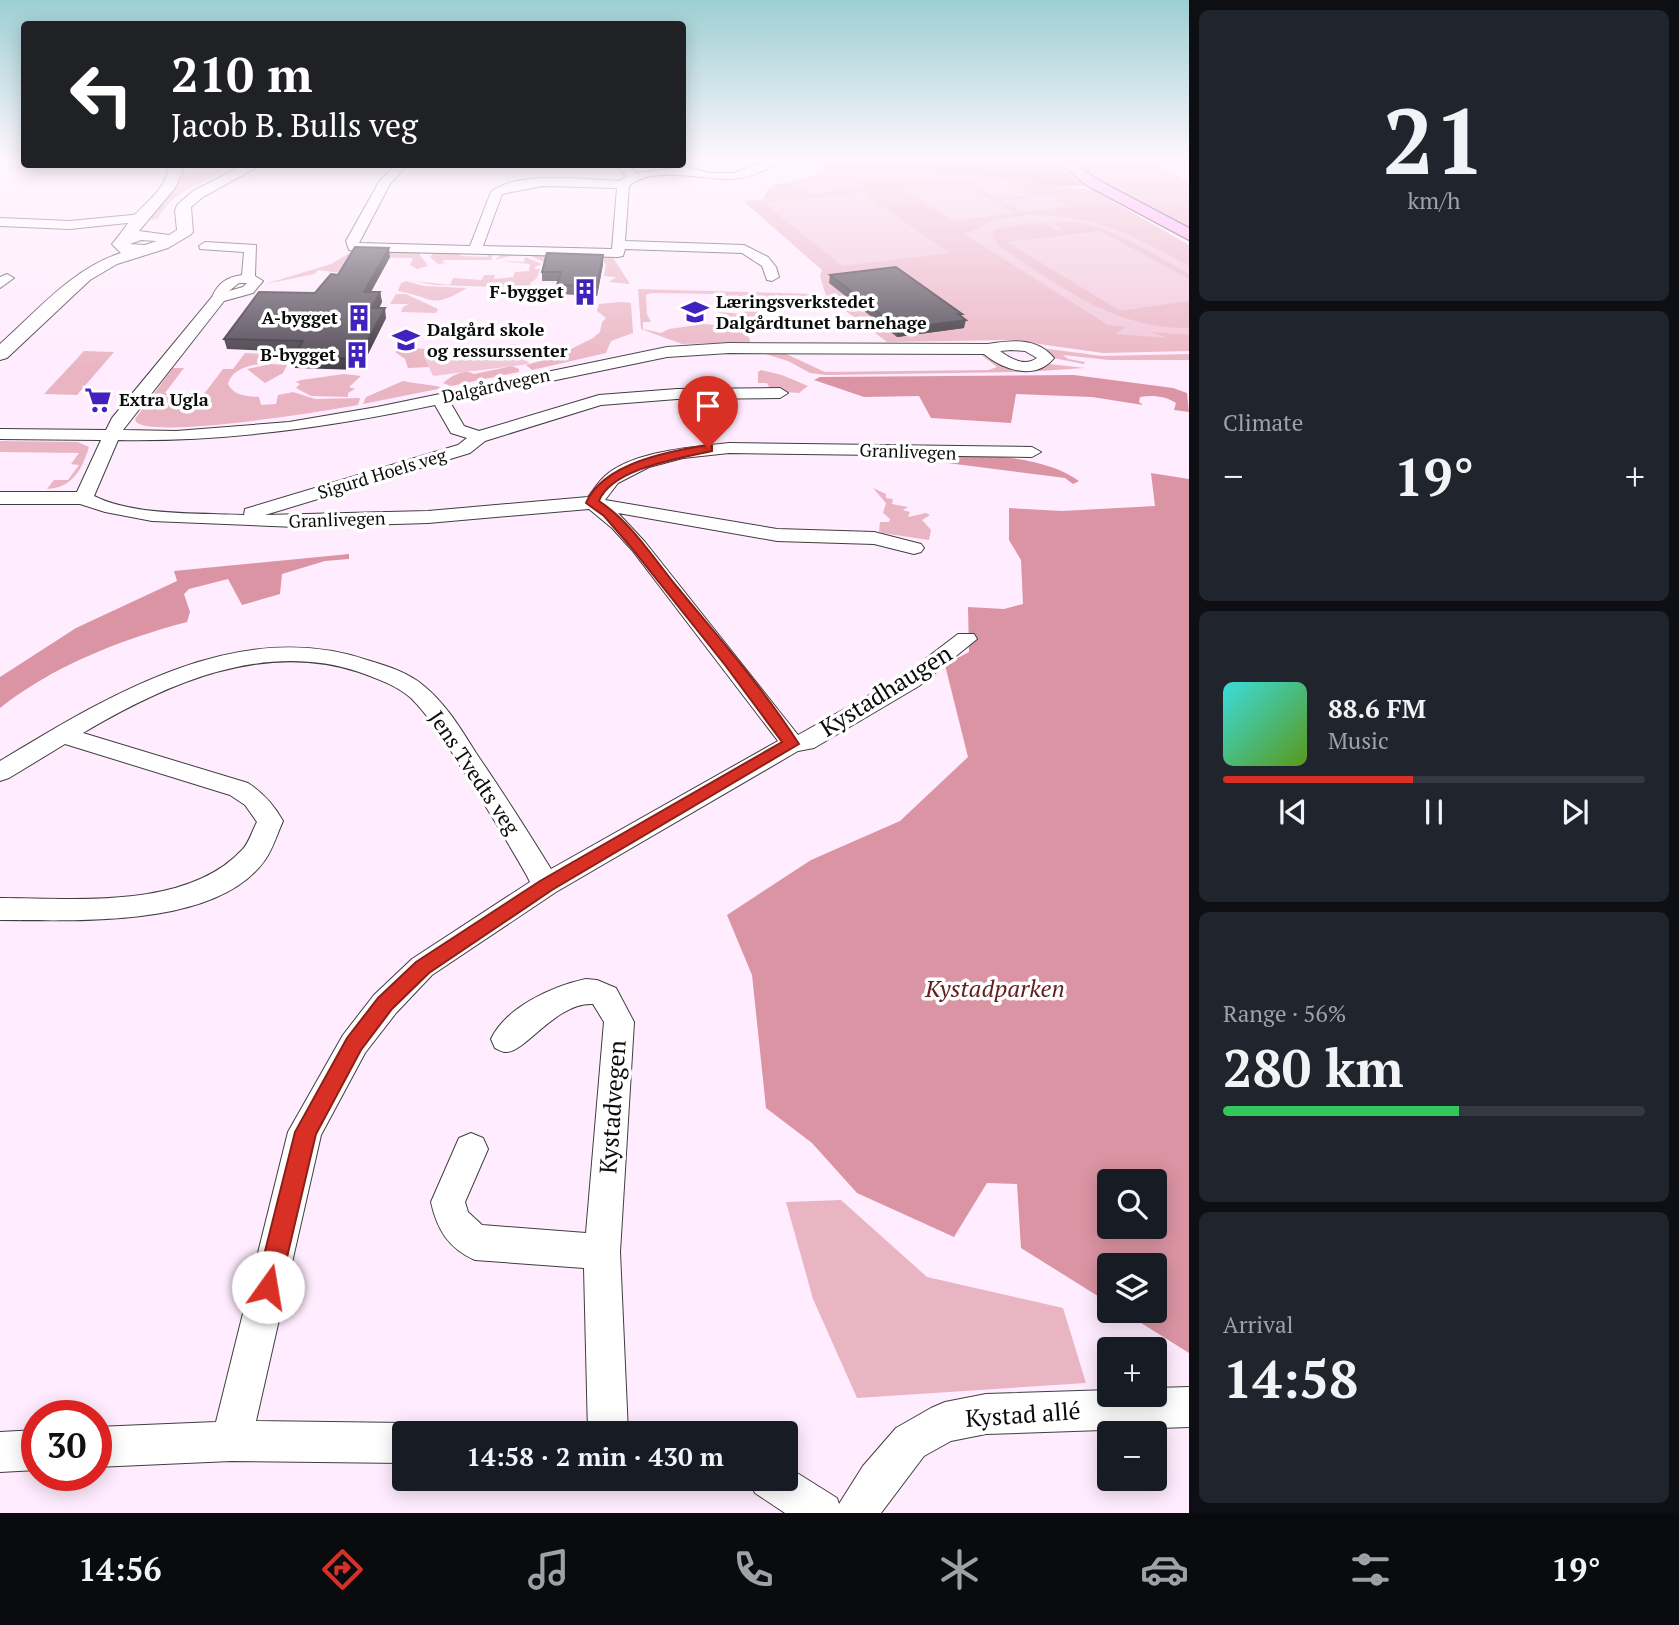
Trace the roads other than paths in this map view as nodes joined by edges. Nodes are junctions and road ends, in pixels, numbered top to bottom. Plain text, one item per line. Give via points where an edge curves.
1 (133, 228) edge
2 (147, 228) edge
3 (185, 228) edge
4 (359, 228) edge
5 (483, 228) edge
6 (622, 228) edge
7 (155, 242) junction
8 (125, 243) junction
9 (205, 246) dead end
10 (619, 249) junction
11 (475, 250) junction
12 (84, 277) junction
13 (772, 277) dead end
14 (988, 349) dead end
15 (0, 354) edge
16 (780, 393) dead end
17 (440, 398) junction
18 (2, 433) edge
19 (110, 435) junction
20 (479, 437) junction
21 (1032, 452) dead end
22 (0, 498) edge
23 (84, 498) junction
24 (593, 503) junction
25 (244, 521) junction
26 (914, 548) dead end
27 (966, 639) dead end
28 (63, 735) junction
29 (792, 744) junction
30 (0, 772) edge
31 (546, 885) junction
32 (0, 909) edge
33 (506, 1039) dead end
34 (471, 1149) dead end
35 (602, 1252) junction
36 (1189, 1407) edge
37 (608, 1421) edge
38 (231, 1441) junction
39 (392, 1443) edge
40 (112, 1446) edge
41 (21, 1450) edge
42 (0, 1451) edge
43 (788, 1491) edge
44 (822, 1513) edge
45 (856, 1513) edge

1 - 8 street
2 - 7 street
3 - 7 street via 180,237
4 - 11 street via 352,241 354,247
5 - 11 street
6 - 10 street
7 - 8 street
7 - 12 street
8 - 12 street via 84,272
9 - 19 street via 251,248 248,278 227,283
10 - 11 street
10 - 13 street via 744,249 771,267
12 - 15 street
14 - 17 street, Dalgårdvegen via 667,352
16 - 20 street, Sigurd Hoels veg via 599,400
17 - 19 street, Dalgårdvegen via 276,428 176,436
17 - 20 street via 457,429
18 - 19 street, Dalgårdvegen
19 - 23 street
20 - 25 street, Sigurd Hoels veg via 464,449 251,514
21 - 24 street, Granlivegen via 708,448 632,468 597,492
22 - 23 street, Granlivegen
23 - 25 street, Granlivegen via 106,508 139,513
24 - 25 street, Granlivegen via 430,517
24 - 26 street, Granlivegen via 777,536 874,538
24 - 29 street via 635,543
27 - 29 street, Kystadhaugen via 911,681 804,742
28 - 30 street, Jens Tvedts veg
28 - 31 street, Jens Tvedts veg via 116,703 227,660 330,654 368,665 408,684 437,713
28 - 32 street via 239,789 254,799 270,821 266,835 244,867 200,893 149,905
29 - 31 street, Kystadhaugen
31 - 38 street, Kystadhaugen via 422,967 354,1044 305,1132
33 - 35 street, Kystadvegen via 561,999 598,992 610,1000 619,1022
34 - 35 street via 449,1202 453,1222 475,1242
35 - 37 street, Kystadvegen
36 - 45 street, Kystad allé via 986,1414 945,1422 911,1442
38 - 39 street
38 - 40 street
41 - 42 street
43 - 44 street

